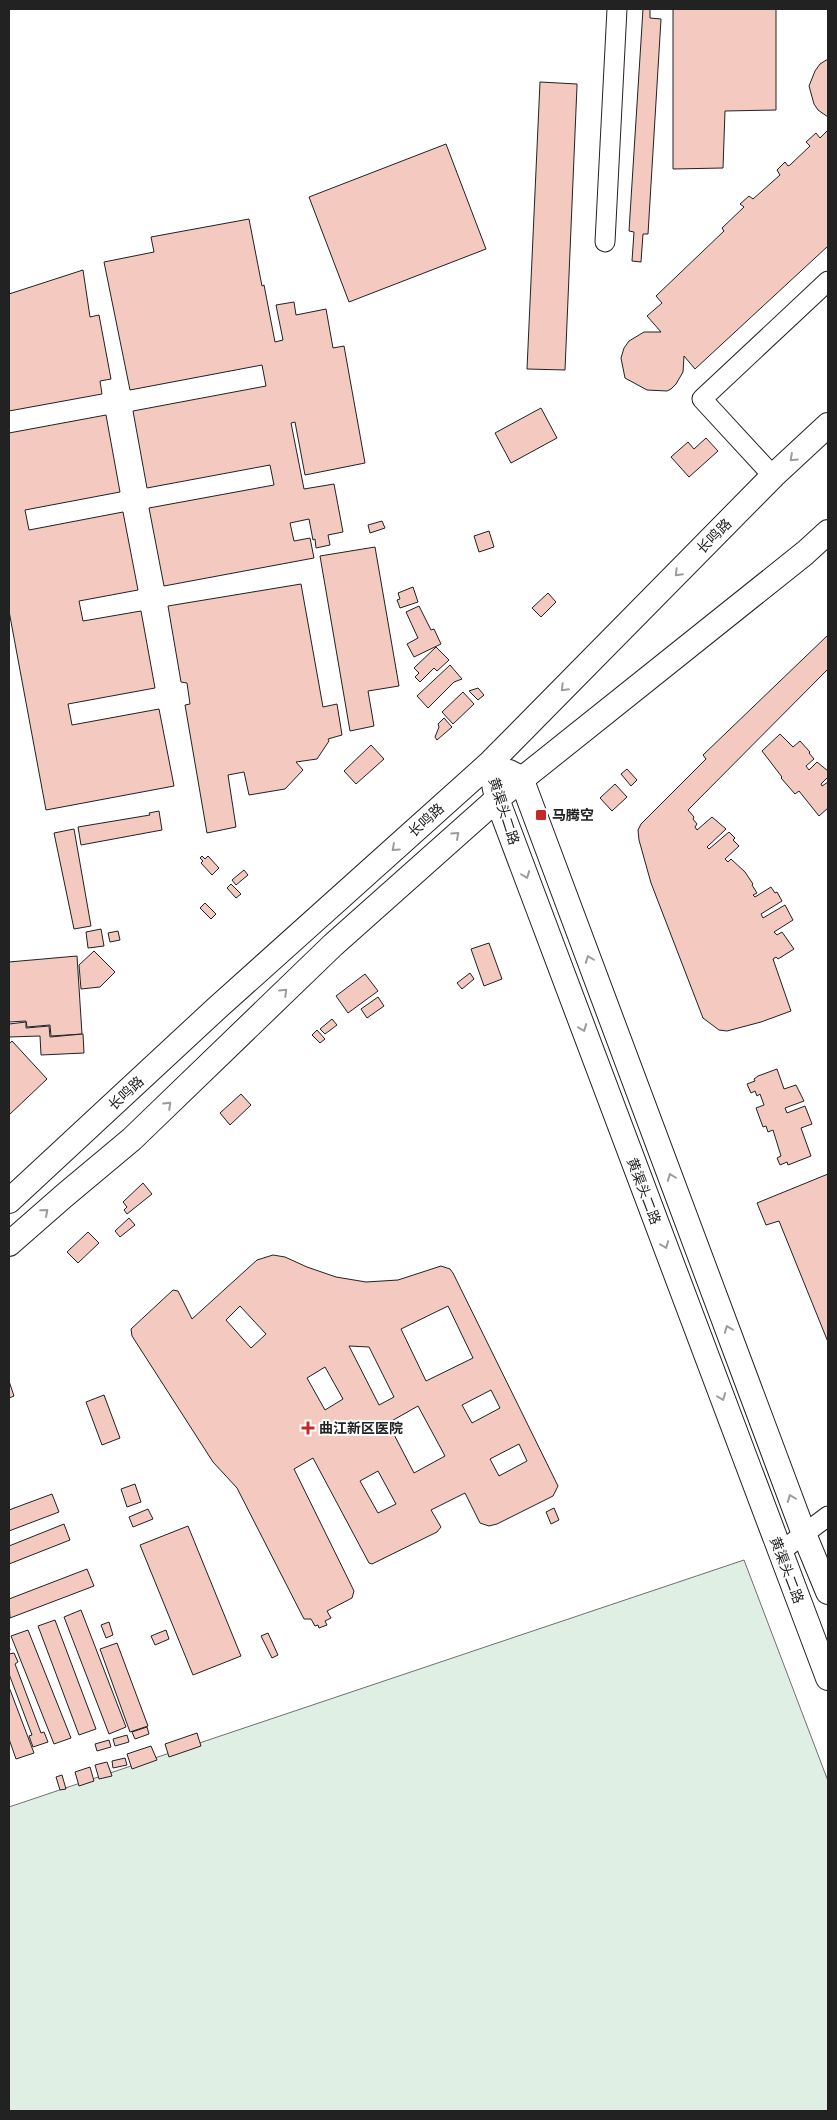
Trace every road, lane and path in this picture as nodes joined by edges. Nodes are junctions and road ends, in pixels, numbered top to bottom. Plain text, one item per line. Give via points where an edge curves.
1 (617, 9) edge
2 (605, 242) dead end
3 (828, 282) edge
4 (828, 424) edge
5 (773, 476) junction
6 (828, 532) edge
7 (490, 763) junction
8 (521, 778) junction
9 (497, 799) junction
10 (9, 1201) edge
11 (9, 1244) edge
12 (828, 1516) edge
13 (804, 1534) junction
14 (780, 1552) junction
15 (828, 1592) edge
16 (828, 1678) edge

1 - 2 street
3 - 5 street via 702,399
4 -> 5 main road, 长鸣路
5 -> 7 main road, 长鸣路
6 - 8 main road via 805,554
7 - 8 main road, 黄渠头二路
7 - 9 main road, 黄渠头二路
7 -> 10 main road, 长鸣路 via 217,1008
8 - 9 main road
13 -> 8 main road, 黄渠头二路
11 -> 9 main road via 132,1139 333,944
9 -> 14 main road, 黄渠头二路
12 - 13 street
13 - 14 street
13 - 15 main road, 黄渠头二路
14 - 16 main road, 黄渠头二路

